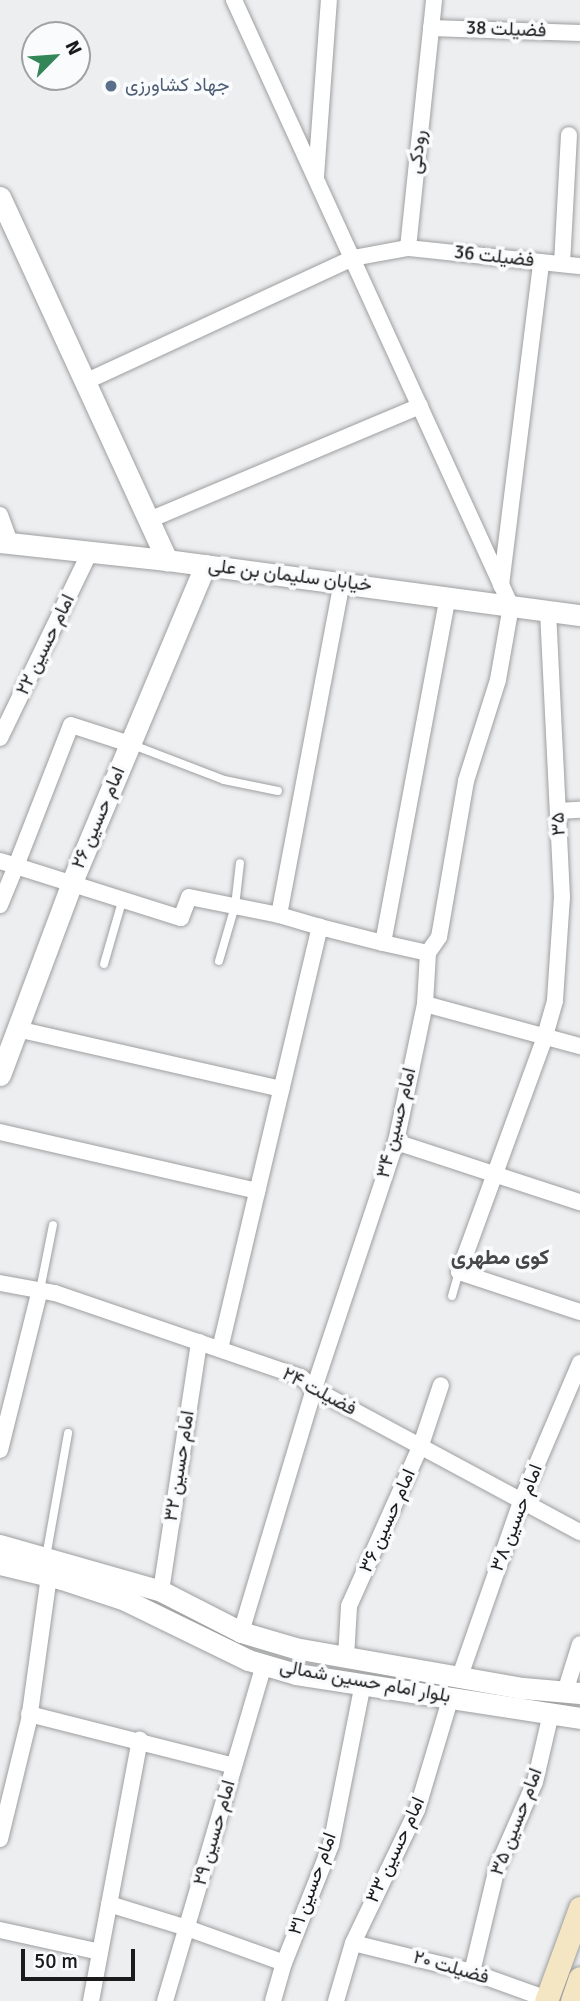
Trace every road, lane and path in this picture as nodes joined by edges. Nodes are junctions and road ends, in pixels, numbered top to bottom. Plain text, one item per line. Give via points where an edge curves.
1 (234, 0) edge
2 (329, 0) edge
3 (434, 0) edge
4 (431, 28) junction
5 (580, 33) edge
6 (569, 135) dead end
7 (316, 178) junction
8 (0, 197) edge
9 (6, 224) edge
10 (408, 248) junction
11 (353, 258) junction
12 (541, 262) junction
13 (562, 264) junction
14 (580, 266) edge
15 (86, 381) junction
16 (420, 406) junction
17 (0, 515) edge
18 (149, 520) junction
19 (5, 543) edge
20 (90, 552) junction
21 (167, 560) junction
22 (205, 565) junction
23 (342, 583) junction
24 (500, 586) junction
25 (448, 597) junction
26 (511, 606) junction
27 (548, 611) junction
28 (580, 615) edge
29 (6, 712) edge
30 (0, 738) edge
31 (130, 744) junction
32 (278, 791) dead end
33 (580, 810) edge
34 (558, 811) junction
35 (0, 861) edge
36 (240, 863) dead end
37 (16, 866) junction
38 (72, 882) junction
39 (123, 898) junction
40 (0, 905) edge
41 (235, 906) junction
42 (279, 915) junction
43 (320, 927) junction
44 (383, 943) junction
45 (428, 953) junction
46 (219, 961) dead end
47 (104, 964) dead end
48 (425, 1004) junction
49 (17, 1029) junction
50 (545, 1037) junction
51 (580, 1046) edge
52 (0, 1075) edge
53 (282, 1089) junction
54 (0, 1132) edge
55 (396, 1142) junction
56 (496, 1175) junction
57 (257, 1191) junction
58 (580, 1202) edge
59 (52, 1225) dead end
60 (459, 1272) junction
61 (0, 1283) edge
62 (40, 1290) junction
63 (452, 1296) dead end
64 (580, 1312) edge
65 (199, 1342) junction
66 (220, 1349) junction
67 (580, 1363) edge
68 (441, 1385) dead end
69 (314, 1389) junction
70 (68, 1433) dead end
71 (421, 1445) junction
72 (0, 1450) edge
73 (522, 1499) junction
74 (580, 1532) edge
75 (0, 1545) edge
76 (0, 1564) edge
77 (47, 1566) junction
78 (161, 1591) junction
79 (241, 1632) junction
80 (580, 1644) edge
81 (346, 1658) junction
82 (264, 1665) junction
83 (421, 1670) junction
84 (460, 1676) junction
85 (363, 1684) junction
86 (415, 1692) junction
87 (573, 1692) edge
88 (451, 1697) junction
89 (551, 1713) junction
90 (29, 1714) junction
91 (580, 1718) edge
92 (140, 1740) junction
93 (234, 1766) junction
94 (0, 1839) edge
95 (109, 1904) junction
96 (580, 1908) edge
97 (187, 1928) junction
98 (0, 1930) edge
99 (353, 1942) junction
100 (100, 1952) junction
101 (284, 1963) junction
102 (472, 1972) junction
103 (556, 1973) junction
104 (577, 1987) edge
105 (547, 2000) edge
106 (91, 2001) edge
107 (165, 2001) edge
108 (273, 2001) edge
109 (336, 2001) edge

1 - 7 street
2 - 7 street
3 - 4 street, رودکی
4 - 5 street, فضیلت 38
4 - 10 street, رودکی
6 - 13 street
7 - 11 street
8 - 9 street
9 - 15 street
10 - 11 street
10 - 12 street, فضیلت 36
11 - 15 street
11 - 16 street
12 - 13 street, فضیلت 36
12 - 24 street
13 - 14 street, فضیلت 36
15 - 18 street
16 - 18 street
16 - 24 street
17 - 19 street
18 - 21 street
19 - 20 street, خیابان سلیمان بن علی
20 - 21 street, خیابان سلیمان بن علی
20 - 29 street, امام حسین ۲۲
21 - 22 street, خیابان سلیمان بن علی
22 - 23 street, خیابان سلیمان بن علی
22 - 31 street, امام حسین ۲۶
23 - 25 street, خیابان سلیمان بن علی
23 - 42 street
24 - 26 street
25 - 26 street, خیابان سلیمان بن علی
25 - 44 street
26 - 27 street, خیابان سلیمان بن علی
26 - 45 street, امام حسین ۳۴ via 498,680 466,781 439,937
27 - 28 street, خیابان سلیمان بن علی
27 - 34 street, ۳۵
29 - 30 street, امام حسین ۲۲
31 - 32 lane via 224,780
31 - 37 street via 71,725
31 - 38 street, امام حسین ۲۶
33 - 34 street
34 - 50 street, ۳۵ via 562,897 555,1001
35 - 37 street
36 - 41 lane
37 - 38 street
37 - 40 street
38 - 39 street
38 - 49 street, امام حسین ۲۶
39 - 41 street via 181,918 189,897
39 - 47 lane
41 - 42 street
41 - 46 lane
42 - 43 street
43 - 44 street
43 - 53 street
44 - 45 street
45 - 48 street, امام حسین ۳۴
48 - 50 street
48 - 55 street, امام حسین ۳۴
49 - 52 street, امام حسین ۲۶
49 - 53 street
50 - 51 street
50 - 56 street, ۳۵
53 - 57 street
54 - 57 street
55 - 56 street
55 - 69 street, امام حسین ۳۴
56 - 58 street
56 - 60 street, ۳۵
57 - 66 street
59 - 62 lane
60 - 63 lane
60 - 64 street
61 - 62 street, فضیلت ۲۴
62 - 65 street, فضیلت ۲۴
62 - 72 street
65 - 66 street, فضیلت ۲۴
65 - 78 street, امام حسین ۳۲
66 - 69 street, فضیلت ۲۴ via 300,1377
67 - 73 street, امام حسین ۳۸
68 - 71 street, امام حسین ۳۶
69 - 71 street, فضیلت ۲۴
69 - 79 street, امام حسین ۳۴
70 - 77 lane
71 - 73 street, فضیلت ۲۴
71 - 81 street, امام حسین ۳۶ via 349,1606
73 - 74 street, فضیلت ۲۴
73 - 84 street, امام حسین ۳۸
75 - 77 street, بلوار امام حسین شمالی
76 - 77 street, بلوار امام حسین شمالی
77 - 78 street, بلوار امام حسین شمالی
77 - 82 street, بلوار امام حسین شمالی
77 - 90 street
78 - 79 street, بلوار امام حسین شمالی
79 - 81 street, بلوار امام حسین شمالی
80 - 87 street
81 - 83 street, بلوار امام حسین شمالی
82 - 85 street, بلوار امام حسین شمالی
82 - 93 street, امام حسین ۲۹
83 - 84 street, بلوار امام حسین شمالی
83 - 86 street
84 - 87 street, بلوار امام حسین شمالی
85 - 86 street, بلوار امام حسین شمالی
85 - 101 street, امام حسین ۳۱ via 331,1845
86 - 88 street, بلوار امام حسین شمالی
88 - 89 street, بلوار امام حسین شمالی
88 - 99 street, امام حسین ۳۳ via 417,1810
89 - 91 street, بلوار امام حسین شمالی
89 - 102 street, امام حسین ۳۵ via 535,1782 497,1868
90 - 92 street
90 - 94 street
92 - 93 street
92 - 95 street
93 - 97 street, امام حسین ۲۹
95 - 97 street
95 - 100 street
96 - 103 main road
97 - 101 street
97 - 107 street, امام حسین ۲۹
98 - 100 street
99 - 102 street, فضیلت ۲۰
99 - 109 street, امام حسین ۳۳
100 - 106 street
101 - 108 street, امام حسین ۳۱
102 - 105 street, فضیلت ۲۰
103 - 104 main road
103 - 105 main road

